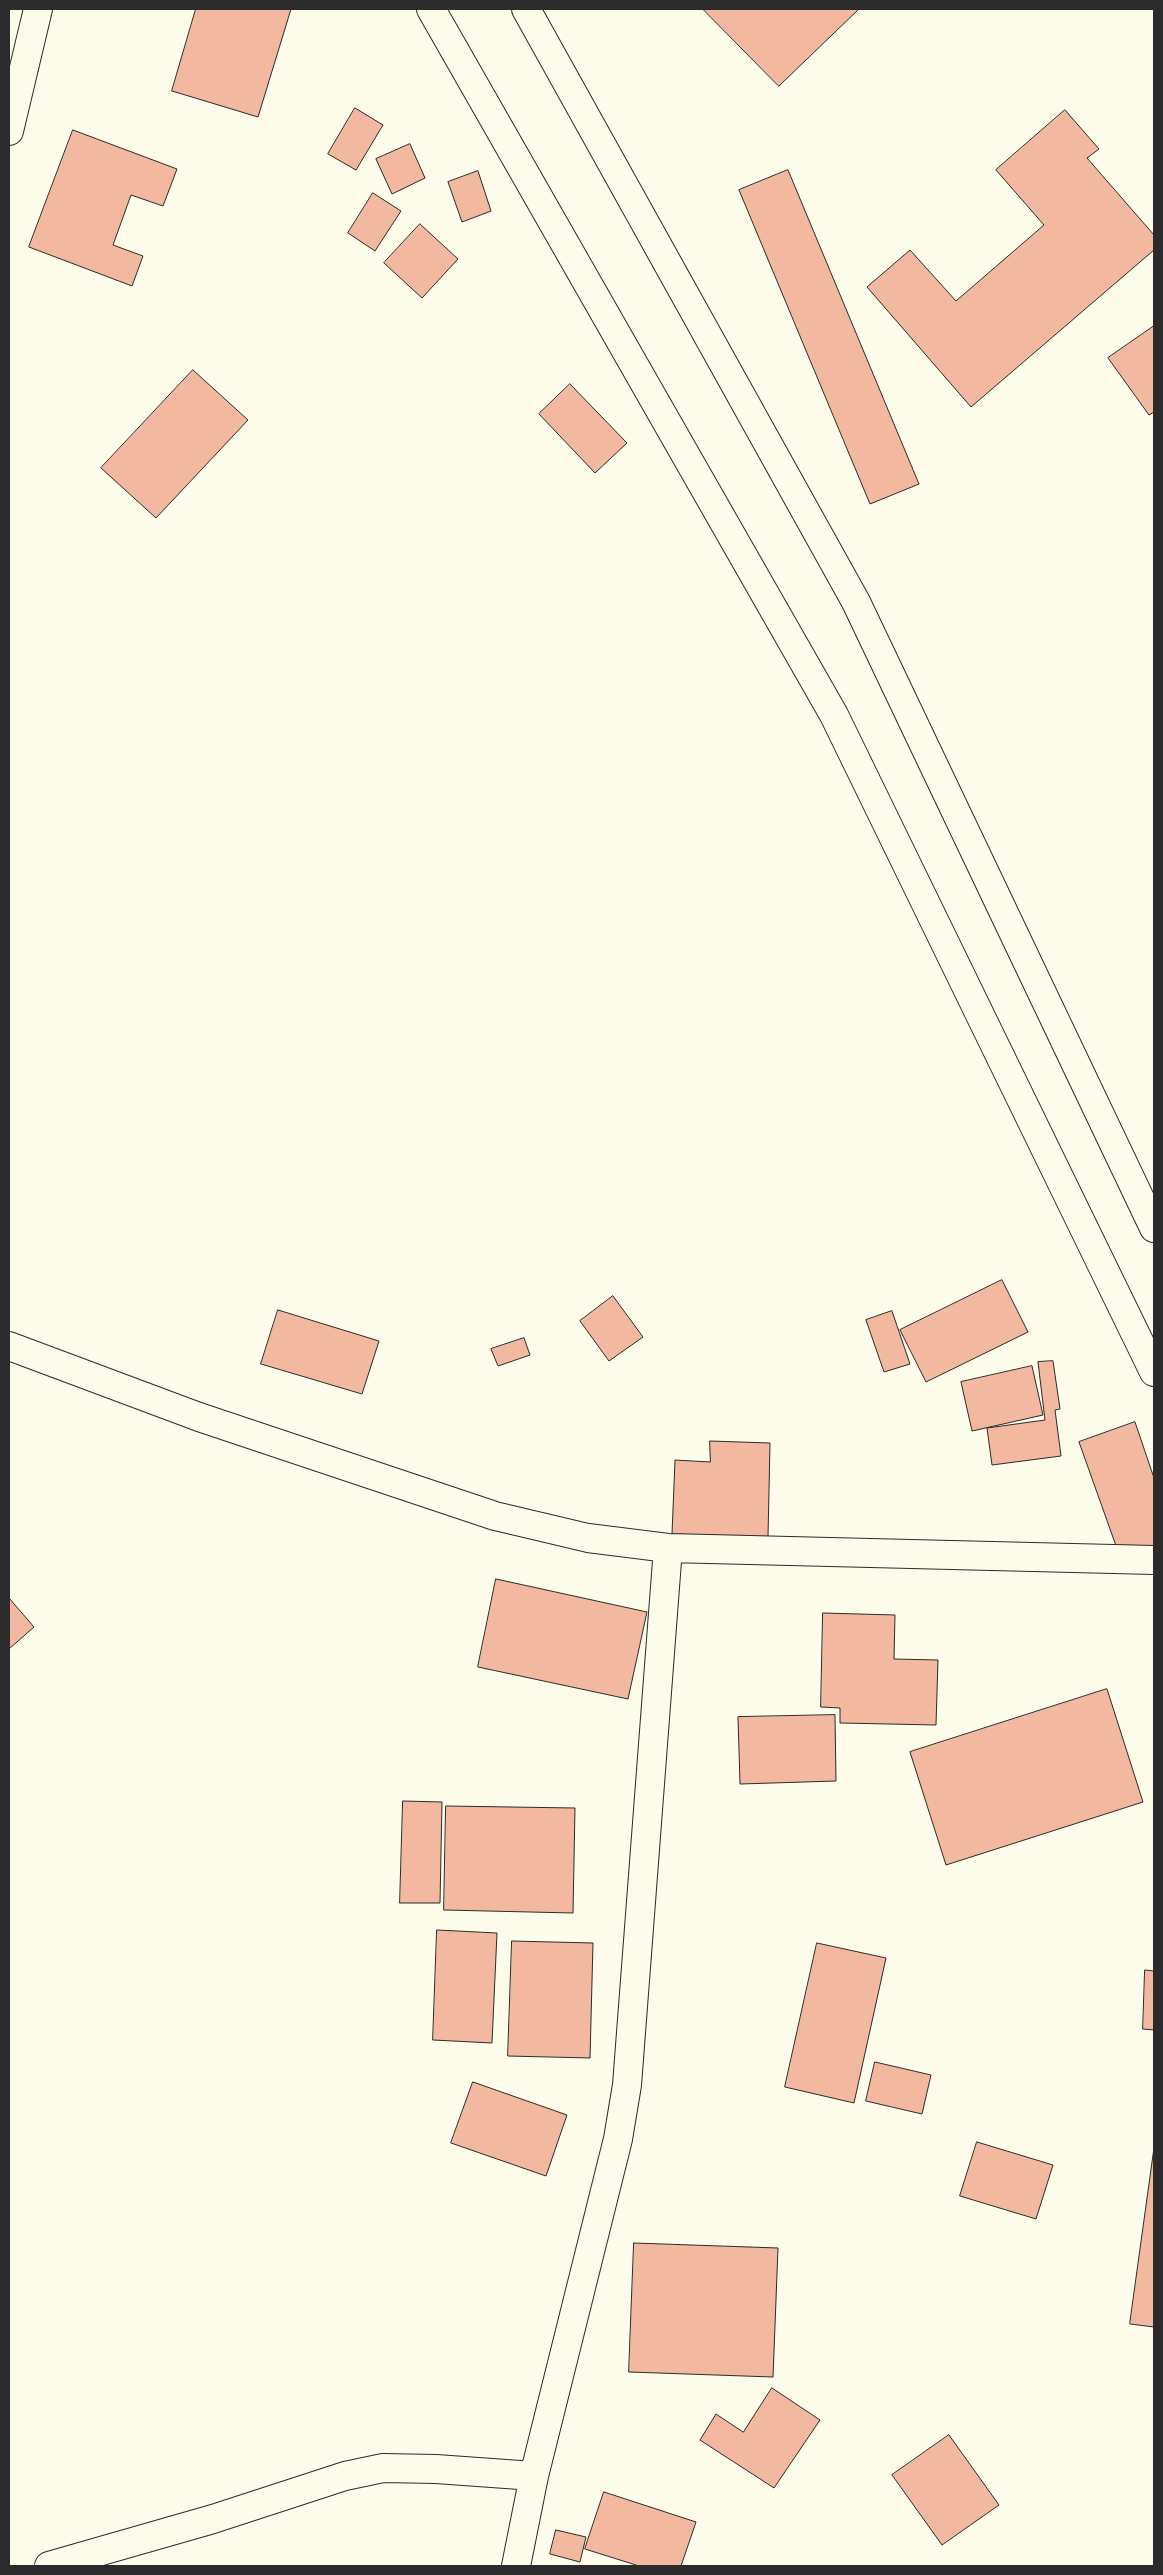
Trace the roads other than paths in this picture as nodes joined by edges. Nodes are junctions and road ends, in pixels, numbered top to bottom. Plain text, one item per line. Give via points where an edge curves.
1 (38, 9) edge
2 (431, 9) edge
3 (526, 9) edge
4 (9, 131) edge
5 (1154, 1228) edge
6 (9, 1346) edge
7 (1154, 1372) edge
8 (668, 1548) junction
9 (1154, 1560) edge
10 (534, 2476) junction
11 (49, 2566) edge
12 (516, 2566) edge

1 - 4 main road
2 - 7 main road via 834,715
3 - 5 main road via 856,602
6 - 8 main road via 199,1417 495,1516 588,1538
8 - 9 main road
8 - 10 main road via 627,2085 618,2139
10 - 11 main road via 383,2468 345,2476 213,2519
10 - 12 main road

